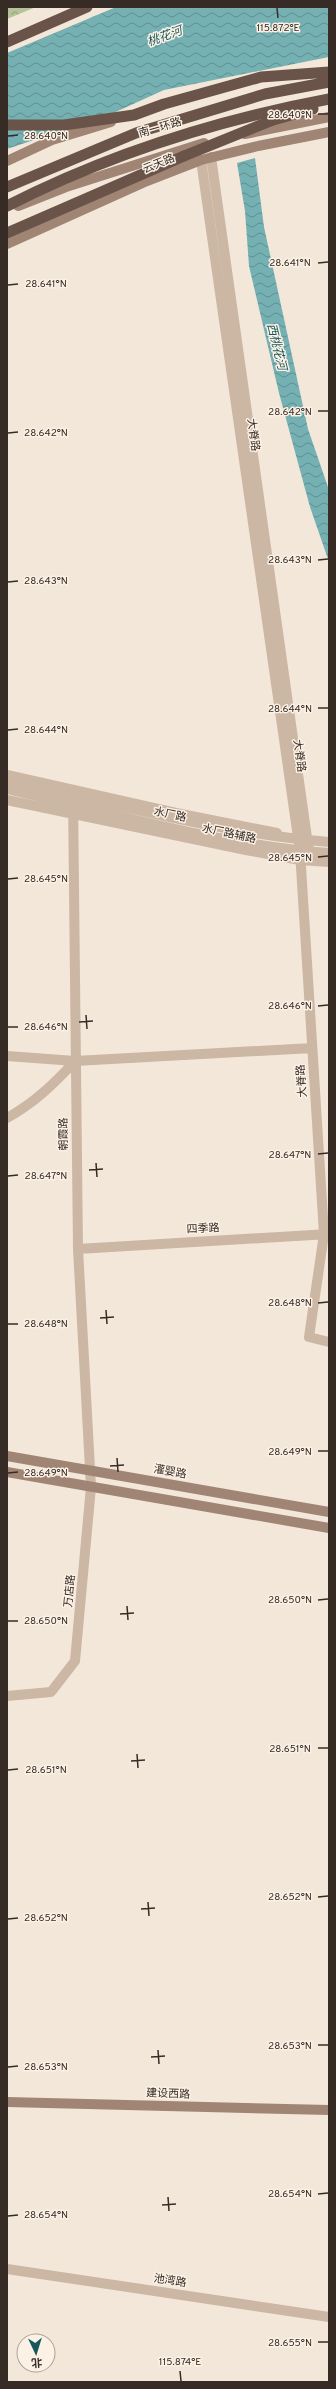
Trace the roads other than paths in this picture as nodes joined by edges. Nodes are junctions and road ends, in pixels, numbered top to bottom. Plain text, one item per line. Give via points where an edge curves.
1 (87, 7) edge
2 (7, 42) edge
3 (329, 72) edge
4 (329, 82) edge
5 (329, 99) edge
6 (329, 105) edge
7 (134, 114) junction
8 (329, 117) edge
9 (7, 125) edge
10 (329, 132) edge
11 (212, 157) junction
12 (201, 160) junction
13 (7, 161) edge
14 (7, 187) edge
15 (7, 206) edge
16 (7, 211) edge
17 (7, 234) edge
18 (7, 244) edge
19 (7, 775) edge
20 (7, 780) edge
21 (7, 789) edge
22 (7, 800) edge
23 (73, 805) junction
24 (303, 840) junction
25 (329, 842) edge
26 (329, 853) edge
27 (303, 854) junction
28 (329, 862) edge
29 (312, 1048) junction
30 (7, 1056) edge
31 (75, 1061) junction
32 (7, 1118) edge
33 (327, 1234) edge
34 (78, 1249) junction
35 (329, 1342) edge
36 (7, 1456) edge
37 (90, 1470) junction
38 (7, 1472) edge
39 (91, 1487) junction
40 (329, 1512) edge
41 (329, 1528) edge
42 (7, 1696) edge
43 (7, 2102) edge
44 (7, 2108) edge
45 (329, 2110) edge
46 (329, 2116) edge
47 (7, 2272) edge
48 (329, 2317) edge

1 - 2 highway
3 - 7 highway via 261,77
4 - 14 highway, 南一环路 via 265,94 136,133
5 - 15 highway, 南一环路 via 265,111 134,149 50,184
6 - 17 highway, bridge via 273,120
7 - 9 highway via 64,125
7 - 13 main road via 52,140
8 - 16 main road, 云天路, bridge via 217,139 66,187
10 - 11 main road, 云天路
11 - 12 main road, 云天路
11 - 24 street, 大脊路
12 - 18 main road, 云天路
12 - 24 street, 大脊路
19 - 24 street, 水厂路辅路 via 176,814 263,829
20 - 23 street, 水厂路
21 - 23 street, 水厂路
22 - 23 street
23 - 24 street, 水厂路 via 174,818
23 - 27 street, 水厂路
23 - 31 street, 朝霞路
24 - 25 street, 水厂路
24 - 27 street, 大脊路
26 - 27 street, 水厂路
27 - 28 street
27 - 29 street, 大脊路
29 - 31 street
29 - 33 street, 大脊路
30 - 31 street
31 - 32 street via 49,1089
31 - 34 street, 朝霞路
33 - 34 street, 四季路
33 - 35 street, 大脊路 via 308,1338
34 - 37 street, 朝霞路
36 - 37 main road, 灌婴路
37 - 39 street, 朝霞路
37 - 40 main road, 灌婴路
38 - 39 main road
39 - 41 main road
39 - 42 street, 万店路 via 75,1661 51,1692
43 - 45 main road, 建设西路
44 - 46 main road, 建设西路
47 - 48 street, 池湾路

